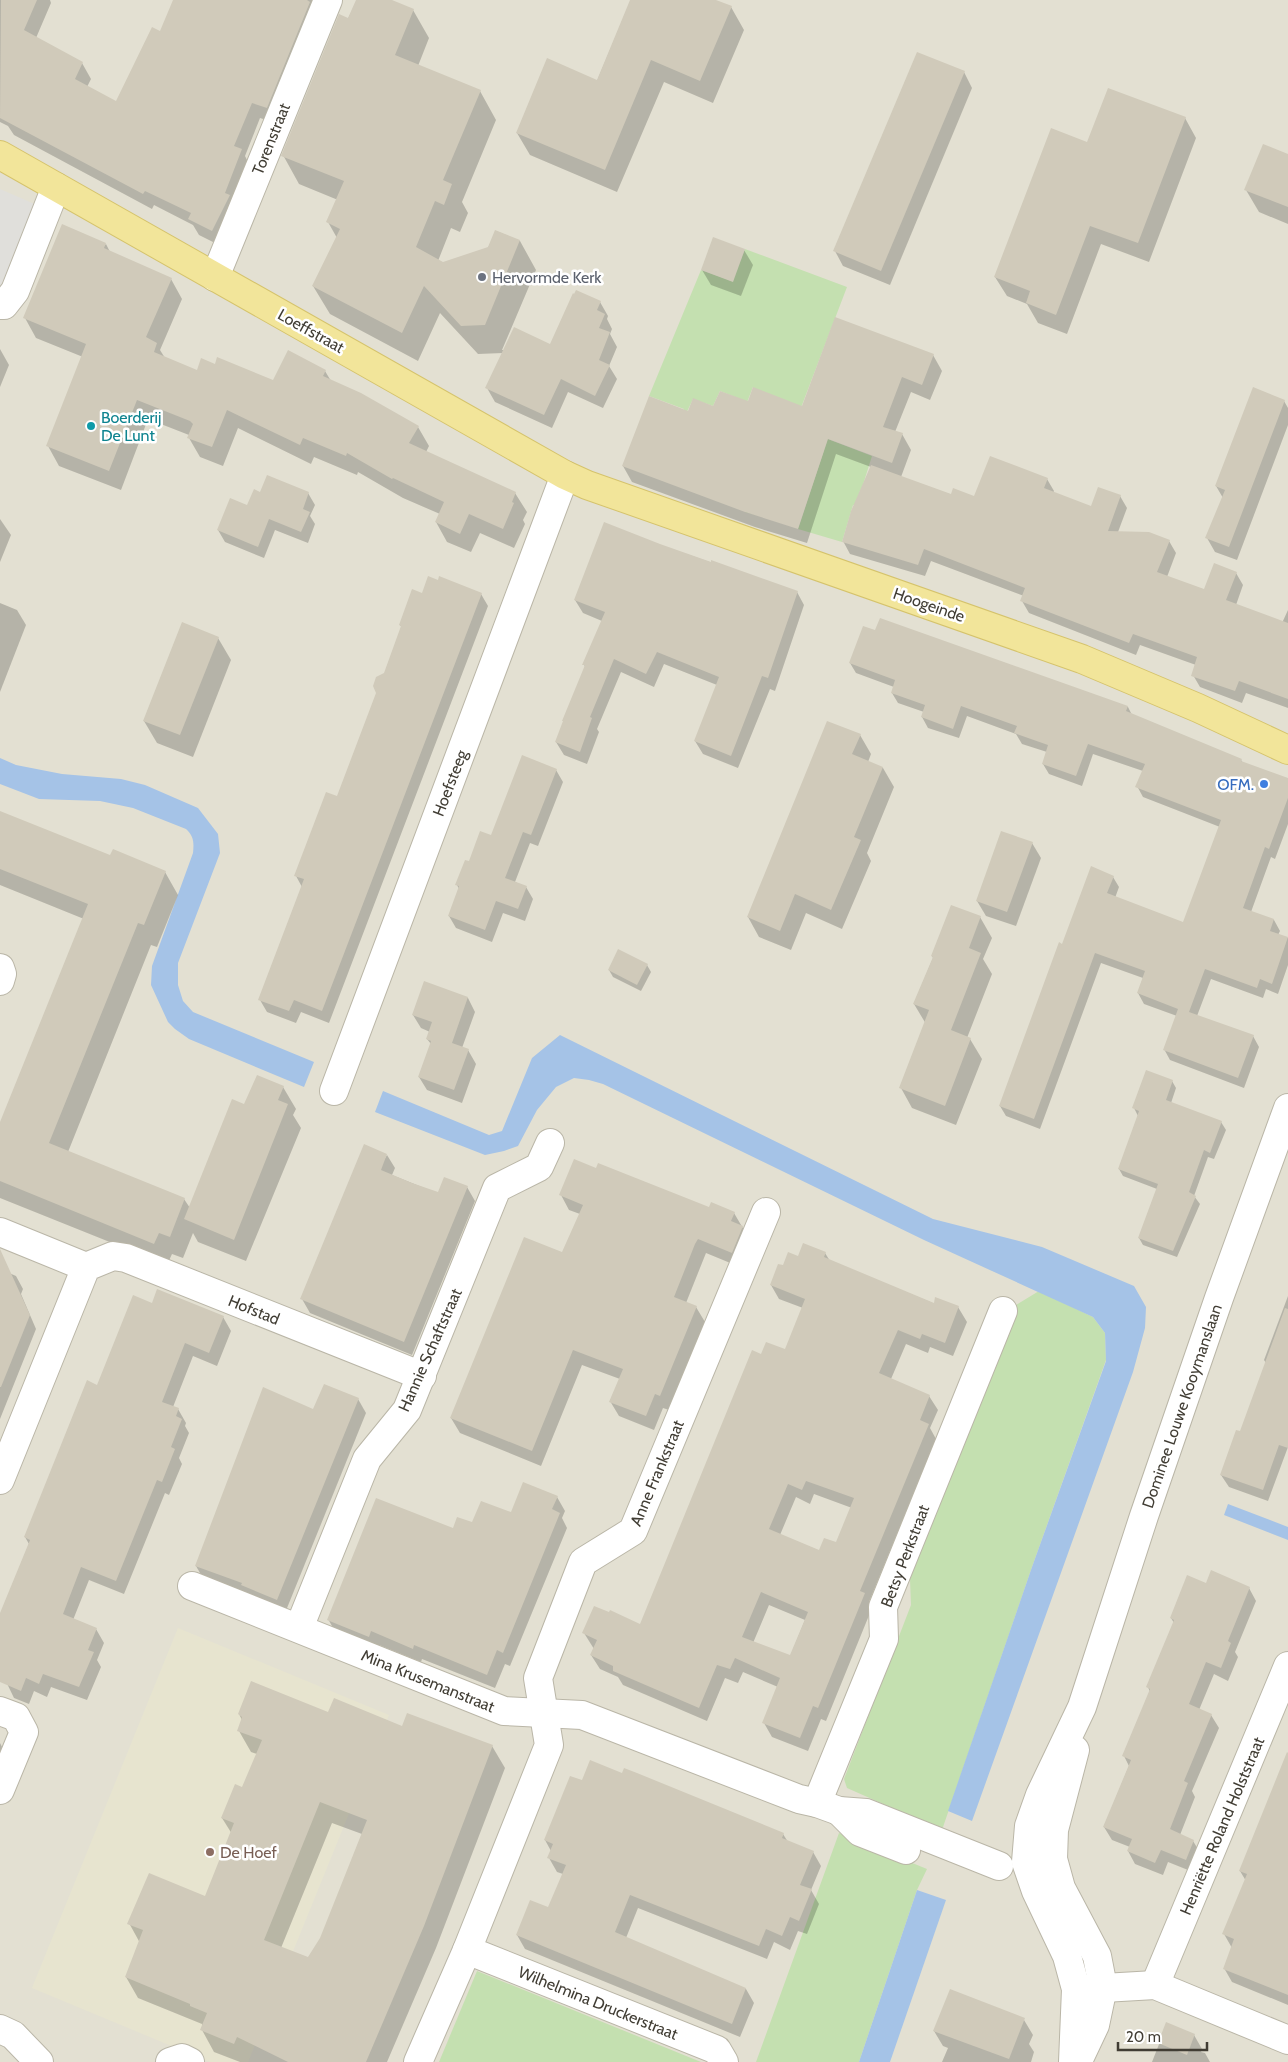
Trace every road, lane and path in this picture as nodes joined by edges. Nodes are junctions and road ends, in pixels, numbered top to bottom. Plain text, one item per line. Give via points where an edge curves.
1 (328, 0) edge
2 (0, 155) edge
3 (56, 187) junction
4 (215, 277) junction
5 (0, 305) edge
6 (565, 475) junction
7 (1288, 750) edge
8 (0, 968) edge
9 (0, 981) edge
10 (334, 1091) dead end
11 (1288, 1108) edge
12 (550, 1143) dead end
13 (766, 1212) dead end
14 (0, 1232) edge
15 (86, 1267) junction
16 (1003, 1311) dead end
17 (422, 1376) junction
18 (0, 1480) edge
19 (192, 1586) dead end
20 (299, 1628) junction
21 (1288, 1666) edge
22 (1082, 1707) junction
23 (0, 1711) edge
24 (544, 1714) junction
25 (0, 1790) edge
26 (828, 1807) junction
27 (1053, 1859) junction
28 (1026, 1862) junction
29 (467, 1950) junction
30 (1155, 1985) junction
31 (1103, 1987) junction
32 (1076, 1989) junction
33 (0, 2029) edge
34 (1288, 2040) edge
35 (39, 2062) edge
36 (170, 2062) edge
37 (190, 2062) edge
38 (418, 2062) edge
39 (724, 2062) edge
40 (1073, 2062) edge
41 (1077, 2062) edge

1 - 4 street, Torenstraat
2 - 3 main road, Loeffstraat
3 - 4 main road, Loeffstraat
3 - 5 street via 15,291 4,305
4 - 6 main road, Loeffstraat
6 - 7 main road, Hoogeinde via 1082,658
6 - 10 street, Hoefsteeg
8 - 9 street
11 - 22 street, Dominee Louwe Kooymanslaan via 1153,1489
12 - 17 street, Hannie Schaftstraat via 539,1167 498,1188
13 - 24 street, Anne Frankstraat via 633,1531 582,1562 538,1678
14 - 15 street
15 - 17 street, Hofstad via 113,1256 126,1258
15 - 18 street
16 - 26 street, Betsy Perkstraat via 883,1607 884,1638
17 - 20 street, Hannie Schaftstraat via 407,1410 367,1458
19 - 20 street, Mina Krusemanstraat
20 - 24 street, Mina Krusemanstraat via 504,1711
21 - 30 street, Henriëtte Roland Holststraat
22 - 27 street, Dominee Louwe Kooymanslaan via 1076,1748 1054,1830
22 - 28 street, Dominee Louwe Kooymanslaan via 1040,1795 1029,1826
23 - 25 street via 16,1717 24,1732
24 - 26 street, Mina Krusemanstraat via 582,1715 799,1799
24 - 29 street via 548,1745
26 - 28 street, Mina Krusemanstraat via 860,1832 973,1876 999,1866
27 - 28 street, Mina Krusemanstraat
27 - 31 street, Dominee Louwe Kooymanslaan via 1061,1888 1097,1956
28 - 32 street, Dominee Louwe Kooymanslaan via 1036,1892 1067,1956
29 - 38 street
29 - 39 street, Wilhelmina Druckerstraat via 717,2050
30 - 31 street
30 - 34 street
31 - 32 street
31 - 41 street, Dominee Louwe Kooymanslaan via 1095,2025
32 - 40 street, Dominee Louwe Kooymanslaan
33 - 35 street via 13,2035
36 - 37 street via 182,2058

